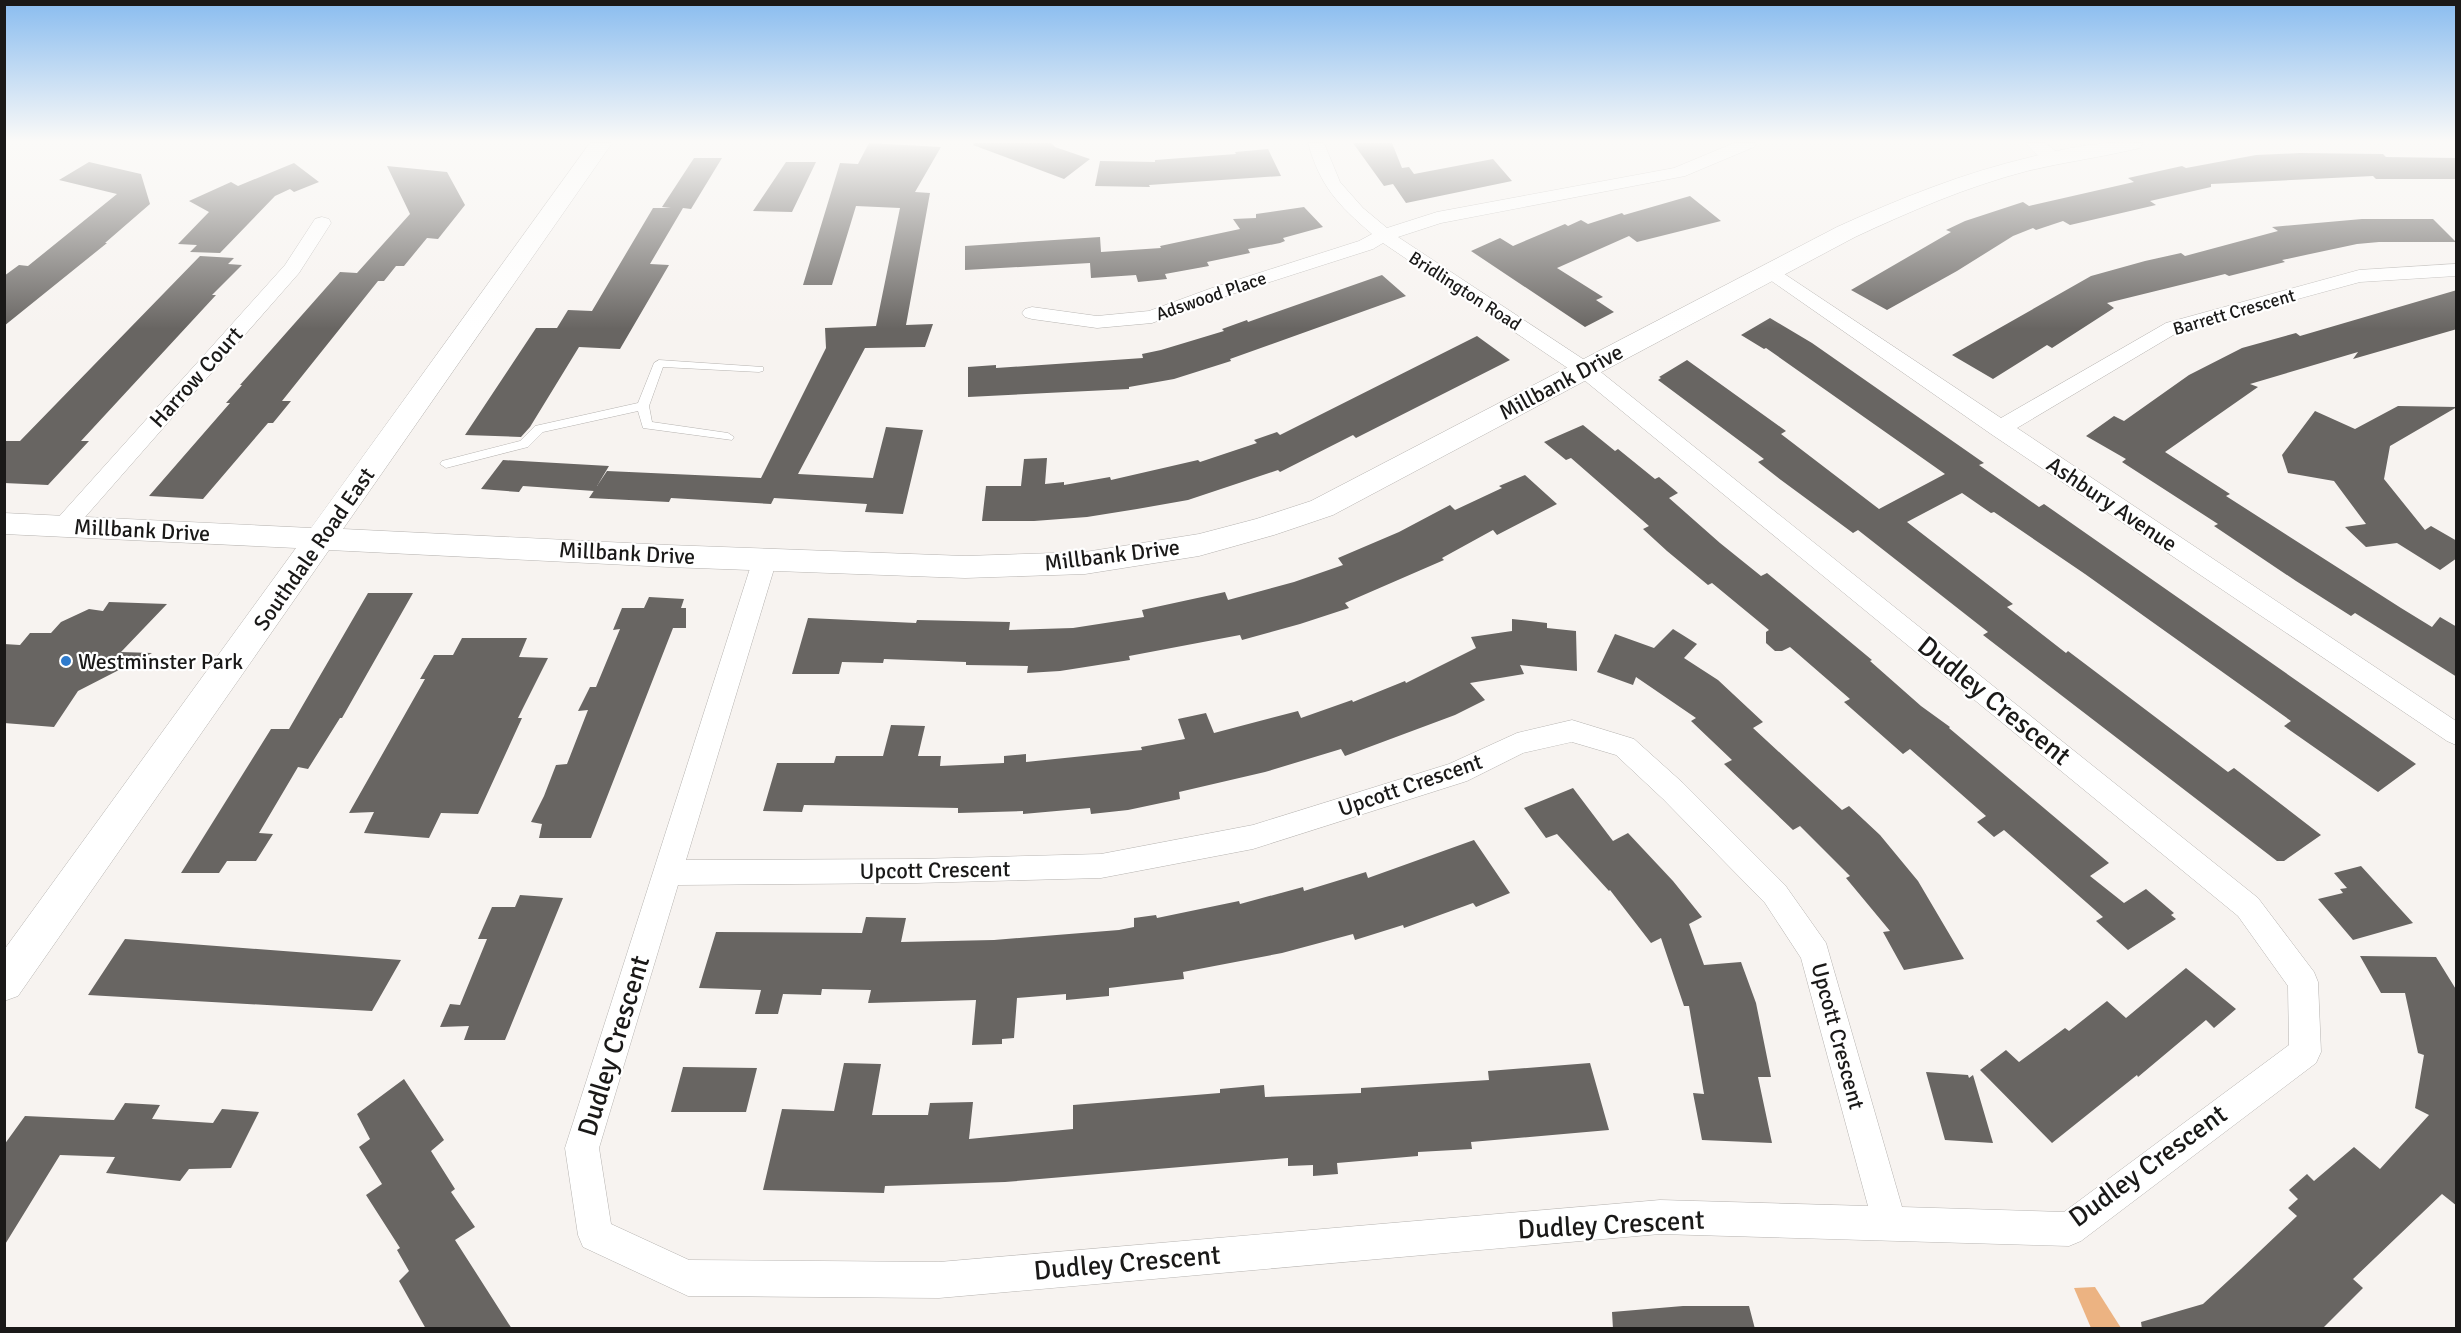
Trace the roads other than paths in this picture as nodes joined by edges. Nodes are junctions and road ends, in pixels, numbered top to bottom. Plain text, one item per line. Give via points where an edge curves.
1 (557, 205) edge
2 (1351, 205) edge
3 (1504, 205) edge
4 (1904, 205) edge
5 (322, 223) dead end
6 (1384, 235) junction
7 (2457, 270) edge
8 (1770, 273) junction
9 (1032, 313) dead end
10 (759, 369) dead end
11 (1585, 370) junction
12 (644, 406) junction
13 (1999, 429) junction
14 (728, 437) dead end
15 (446, 464) dead end
16 (4, 523) edge
17 (64, 526) junction
18 (322, 538) junction
19 (765, 559) junction
20 (2457, 734) edge
21 (667, 873) junction
22 (4, 983) edge
23 (1890, 1225) junction

1 - 18 street, Southdale Road East
2 - 6 street, Bridlington Road
3 - 6 street, Adswood Place via 1437,218
4 - 8 street, Millbank Drive
5 - 17 street, Harrow Court via 291,269
6 - 9 street, Adswood Place via 1366,245 1152,317 1097,322
6 - 11 street, Bridlington Road
7 - 13 street, Barrett Crescent via 2359,276 2173,327
8 - 11 street, Millbank Drive
8 - 13 street, Ashbury Avenue
10 - 12 lane via 659,363
11 - 19 street, Millbank Drive via 1322,508 1199,545 1085,562 965,567
11 - 23 street, Dudley Crescent via 2248,907 2302,982 2305,1052 2069,1229
12 - 14 lane via 647,425
12 - 15 lane via 539,429 524,444
13 - 20 street, Ashbury Avenue
16 - 17 street, Millbank Drive
17 - 18 street, Millbank Drive
18 - 19 street, Millbank Drive
18 - 22 street, Southdale Road East
19 - 21 street, Dudley Crescent
21 - 23 street, Upcott Crescent via 1101,866 1253,837 1457,773 1517,744 1572,731 1625,747 1775,894 1815,953
21 - 23 street, Dudley Crescent via 582,1148 595,1235 688,1278 939,1280 1660,1217

